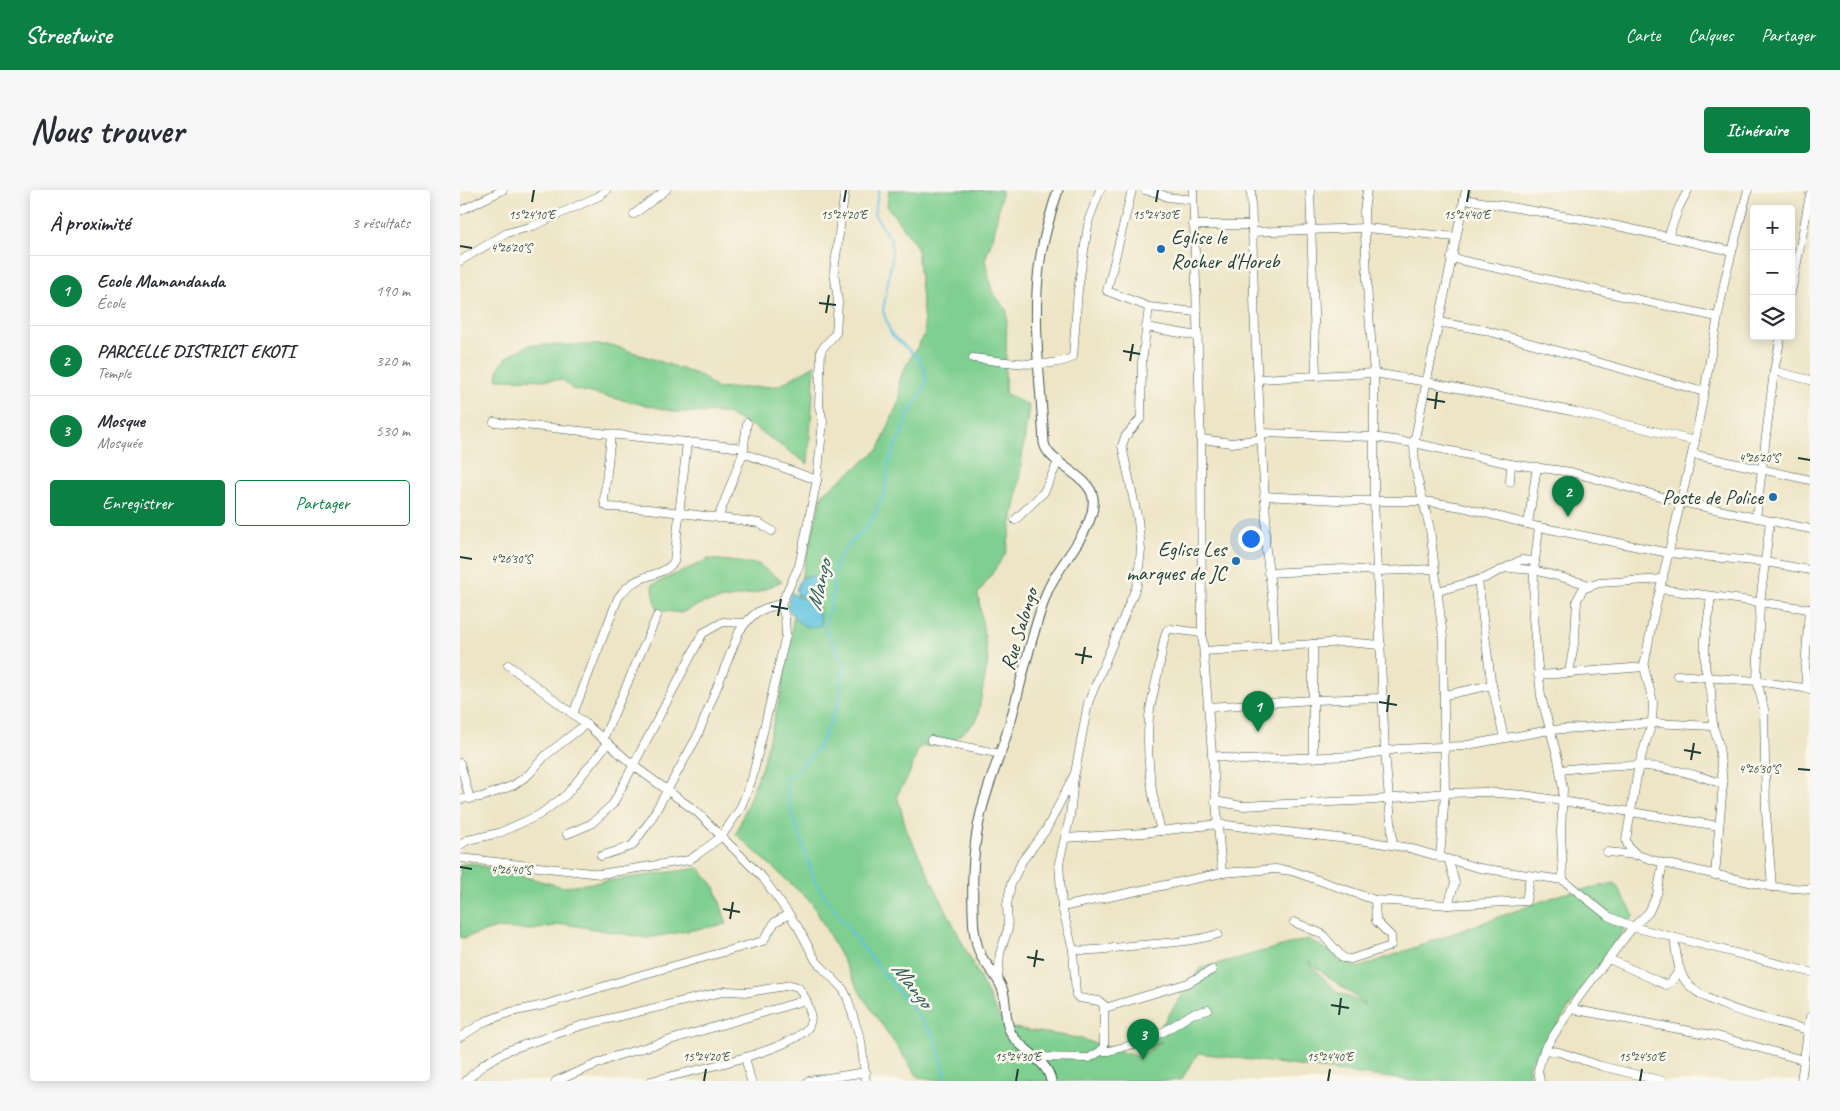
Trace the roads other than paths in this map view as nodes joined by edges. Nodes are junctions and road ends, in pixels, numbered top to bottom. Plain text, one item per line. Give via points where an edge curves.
1 (503, 190) edge
2 (606, 190) edge
3 (666, 190) edge
4 (845, 190) edge
5 (1058, 190) edge
6 (1100, 190) edge
7 (1132, 190) edge
8 (1145, 190) edge
9 (1193, 190) edge
10 (1251, 190) edge
11 (1310, 190) edge
12 (1367, 190) edge
13 (1466, 190) edge
14 (1688, 190) edge
15 (1748, 190) edge
16 (1810, 195) edge
17 (1464, 199) junction
18 (1193, 200) junction
19 (460, 211) edge
20 (634, 214) dead end
21 (1193, 225) junction
22 (1252, 228) junction
23 (1366, 228) junction
24 (1310, 229) junction
25 (1455, 237) junction
26 (1668, 237) junction
27 (1732, 251) junction
28 (1451, 258) junction
29 (460, 261) edge
30 (1795, 272) edge
31 (1149, 307) junction
32 (1197, 312) junction
33 (1717, 317) junction
34 (1438, 322) junction
35 (1146, 327) junction
36 (1198, 336) junction
37 (1780, 340) edge
38 (973, 358) dead end
39 (1039, 363) junction
40 (1774, 371) junction
41 (1374, 373) junction
42 (1316, 376) junction
43 (1258, 379) junction
44 (1810, 380) edge
45 (1427, 382) junction
46 (1704, 392) junction
47 (494, 422) dead end
48 (747, 423) dead end
49 (611, 435) junction
50 (1261, 436) junction
51 (1373, 437) junction
52 (1201, 439) junction
53 (1695, 441) junction
54 (687, 442) junction
55 (1414, 444) junction
56 (744, 451) junction
57 (1692, 454) junction
58 (1059, 460) junction
59 (1511, 464) junction
60 (1536, 467) junction
61 (1763, 470) junction
62 (817, 480) junction
63 (1810, 480) edge
64 (1510, 482) dead end
65 (1264, 496) junction
66 (1374, 501) junction
67 (1424, 501) junction
68 (1681, 502) junction
69 (678, 512) junction
70 (718, 518) junction
71 (1756, 518) junction
72 (1015, 520) dead end
73 (1770, 521) junction
74 (1528, 524) junction
75 (1539, 527) junction
76 (1810, 529) edge
77 (772, 530) dead end
78 (1669, 553) junction
79 (1535, 561) junction
80 (1765, 562) junction
81 (1508, 568) junction
82 (1434, 570) junction
83 (1534, 570) junction
84 (1810, 570) edge
85 (1378, 571) junction
86 (1268, 573) junction
87 (1663, 578) junction
88 (1478, 580) junction
89 (1590, 585) junction
90 (1660, 589) junction
91 (1438, 591) junction
92 (1711, 597) junction
93 (1760, 603) junction
94 (781, 604) junction
95 (1810, 609) edge
96 (657, 616) dead end
97 (745, 623) junction
98 (1202, 633) junction
99 (1313, 644) junction
100 (1275, 645) junction
101 (1382, 645) junction
102 (1204, 651) junction
103 (508, 665) dead end
104 (1644, 667) junction
105 (1569, 673) junction
106 (1538, 675) junction
107 (1677, 676) dead end
108 (1709, 678) junction
109 (1757, 681) junction
110 (1492, 685) junction
111 (1808, 689) edge
112 (1445, 695) junction
113 (1383, 698) junction
114 (1312, 700) junction
115 (1208, 707) junction
116 (573, 714) junction
117 (586, 724) junction
118 (1652, 724) junction
119 (1713, 726) junction
120 (1550, 730) junction
121 (1504, 738) junction
122 (931, 740) dead end
123 (606, 741) junction
124 (1444, 746) junction
125 (1385, 752) junction
126 (1001, 754) junction
127 (1212, 755) junction
128 (1313, 758) junction
129 (460, 763) edge
130 (1639, 764) junction
131 (634, 766) junction
132 (1560, 770) junction
133 (1075, 773) junction
134 (1723, 784) junction
135 (668, 791) junction
136 (1444, 793) junction
137 (1389, 798) junction
138 (460, 799) edge
139 (470, 799) junction
140 (1215, 801) junction
141 (1563, 802) junction
142 (1630, 811) junction
143 (1218, 824) junction
144 (1719, 826) junction
145 (1161, 831) junction
146 (567, 834) dead end
147 (721, 837) junction
148 (1065, 838) junction
149 (460, 845) edge
150 (1393, 846) junction
151 (1607, 852) dead end
152 (1637, 855) junction
153 (601, 856) dead end
154 (460, 858) edge
155 (1440, 858) junction
156 (1449, 861) junction
157 (1663, 863) junction
158 (1222, 873) junction
159 (1715, 875) junction
160 (1530, 876) junction
161 (1563, 880) junction
162 (1772, 887) junction
163 (1810, 889) edge
164 (1375, 900) junction
165 (1448, 905) junction
166 (1062, 907) junction
167 (789, 914) junction
168 (1294, 922) dead end
169 (1633, 927) junction
170 (1218, 934) dead end
171 (1674, 938) junction
172 (1073, 950) junction
173 (1609, 959) junction
174 (1680, 969) junction
175 (1212, 970) dead end
176 (1810, 972) edge
177 (998, 980) junction
178 (806, 1000) junction
179 (1105, 1008) junction
180 (1571, 1008) junction
181 (1208, 1010) dead end
182 (1810, 1018) edge
183 (1808, 1030) junction
184 (460, 1037) edge
185 (1544, 1050) junction
186 (1101, 1051) junction
187 (745, 1057) junction
188 (1034, 1057) junction
189 (1803, 1060) junction
190 (866, 1072) junction
191 (466, 1081) edge
192 (556, 1081) edge
193 (652, 1081) edge
194 (751, 1081) edge
195 (808, 1081) edge
196 (866, 1081) edge
197 (1051, 1081) edge
198 (1540, 1081) edge
199 (1663, 1081) edge
200 (1801, 1081) edge

1 - 19 street
2 - 29 street via 533,226 505,234
3 - 20 street
4 - 62 street via 834,271 838,302 836,333 821,350 819,406 823,421
5 - 39 street, Rue Salongo via 1039,266
6 - 39 street via 1086,235 1073,357
7 - 31 street via 1107,290
8 - 18 street
9 - 18 street
10 - 22 street
11 - 24 street
12 - 23 street
13 - 17 street
14 - 26 street
15 - 27 street
16 - 30 street
17 - 25 street
17 - 26 street
18 - 21 street
21 - 22 street
21 - 32 street
22 - 24 street
22 - 43 street
23 - 24 street
23 - 25 street
23 - 41 street
24 - 42 street
25 - 28 street
26 - 27 street
27 - 33 street
28 - 33 street
28 - 34 street
31 - 32 street
31 - 35 street
32 - 36 street
33 - 46 street
34 - 45 street
34 - 46 street via 1493,332
35 - 36 street
35 - 133 street via 1141,418 1124,437 1122,446 1138,520 1141,550 1137,585 1088,703
36 - 52 street
37 - 40 street
38 - 39 street
39 - 58 street, Rue Salongo via 1044,443 1049,453
40 - 44 street
40 - 61 street
41 - 42 street
41 - 45 street
41 - 51 street
42 - 43 street
43 - 50 street
45 - 53 street via 1571,411
45 - 55 street
46 - 53 street
47 - 49 street
48 - 56 street
49 - 54 street
49 - 69 street via 605,505
50 - 51 street
50 - 52 street via 1232,443
50 - 65 street
51 - 55 street
51 - 66 street
52 - 98 street
53 - 57 street
54 - 56 street
54 - 69 street
55 - 59 street
55 - 67 street via 1415,468
56 - 62 street
56 - 70 street
57 - 61 street
57 - 68 street
58 - 72 street via 1044,492
58 - 126 street, Rue Salongo via 1090,489 1093,498 1091,515 1048,590
59 - 60 street
59 - 64 street
60 - 68 street via 1571,472
60 - 74 street
61 - 63 street
61 - 71 street
62 - 94 street via 799,566
65 - 66 street
65 - 86 street
66 - 67 street
66 - 85 street
67 - 74 street
67 - 82 street
68 - 71 street
68 - 78 street
69 - 70 street
69 - 116 street via 674,562 661,572 639,578 618,598
70 - 77 street via 758,523
71 - 73 street
73 - 76 street
73 - 80 street
74 - 75 street
75 - 78 street
75 - 79 street
78 - 80 street
78 - 87 street
79 - 81 street via 1522,560
79 - 83 street
80 - 84 street
80 - 93 street
81 - 83 street
81 - 88 street
82 - 85 street
82 - 91 street
83 - 89 street
83 - 106 street via 1533,618
85 - 86 street via 1343,569
85 - 101 street
86 - 100 street
87 - 89 street
87 - 90 street
88 - 91 street
88 - 110 street
89 - 105 street via 1583,589 1577,600 1576,638
90 - 92 street
90 - 104 street
91 - 112 street
92 - 93 street
92 - 108 street via 1704,658
93 - 95 street
93 - 109 street
94 - 97 street via 760,609
94 - 147 street via 786,617 786,635 752,779 740,809
95 - 111 street via 1804,670
96 - 123 street
97 - 131 street via 723,622 703,632
97 - 135 street via 697,737
98 - 102 street
98 - 145 street via 1171,628 1167,630 1163,643 1149,728 1149,761
99 - 100 street
99 - 101 street
99 - 114 street
100 - 102 street
101 - 113 street
102 - 115 street
103 - 116 street
104 - 105 street
104 - 118 street via 1653,702
105 - 106 street
106 - 120 street
107 - 108 street
108 - 109 street
108 - 119 street
109 - 111 street
109 - 162 street via 1764,709 1767,832
110 - 112 street
110 - 121 street
112 - 124 street
113 - 114 street
113 - 125 street
114 - 115 street
114 - 128 street
115 - 127 street
116 - 117 street
117 - 123 street
117 - 139 street via 514,785 494,794
118 - 119 street
118 - 120 street
118 - 130 street
119 - 134 street via 1719,746
120 - 121 street
120 - 132 street
121 - 124 street
122 - 126 street
123 - 131 street
123 - 149 street via 566,795 539,816
124 - 125 street
124 - 136 street
125 - 128 street
125 - 137 street
126 - 177 street, Rue Salongo via 980,817 973,911 980,955
127 - 128 street via 1241,760
127 - 140 street
129 - 139 street
130 - 132 street
130 - 134 street via 1693,773
130 - 142 street
131 - 135 street
131 - 146 street via 613,804 581,830
132 - 141 street
133 - 148 street
133 - 177 street via 1046,830 1022,861 1011,884 1007,905 1008,929 1000,954
134 - 144 street
135 - 147 street via 697,812
135 - 153 street via 632,846
136 - 137 street
136 - 141 street via 1524,794
136 - 155 street
137 - 140 street via 1242,806
137 - 150 street
138 - 139 street
140 - 143 street
141 - 142 street
141 - 161 street
142 - 144 street
142 - 152 street via 1626,840
143 - 145 street
143 - 150 street
143 - 158 street
144 - 159 street
145 - 148 street
147 - 154 street via 690,860 600,874
147 - 167 street via 763,878
148 - 166 street via 1059,863
150 - 155 street
151 - 152 street
152 - 157 street
155 - 156 street
156 - 160 street
156 - 165 street via 1455,883
157 - 159 street
157 - 169 street via 1653,905
158 - 164 street via 1275,868 1292,870
158 - 166 street
159 - 162 street
160 - 161 street
160 - 165 street via 1526,901
161 - 169 street via 1608,916
162 - 163 street
164 - 165 street
164 - 168 street via 1376,921 1391,936 1391,945 1351,959 1340,956 1322,934
166 - 172 street
167 - 184 street via 775,922 763,941 511,1012 486,1021
167 - 190 street via 816,961 847,997 861,1041
169 - 171 street
169 - 173 street
170 - 172 street via 1164,944 1097,951
171 - 174 street
171 - 176 street
172 - 179 street via 1076,994 1079,998 1102,1002
173 - 174 street via 1666,985
173 - 180 street
174 - 183 street via 1685,981 1710,999 1749,1014
175 - 179 street via 1188,982
177 - 188 street, Rue Salongo via 1009,1028 1020,1045
178 - 187 street via 811,1018 807,1028 796,1037
178 - 191 street via 798,987 791,985 749,992 726,991 622,1014 508,1050 484,1064
178 - 192 street via 616,1056
179 - 186 street
180 - 185 street
180 - 189 street via 1717,1036
181 - 186 street via 1192,1014 1138,1043
182 - 183 street
183 - 189 street
185 - 198 street via 1538,1070
185 - 199 street
186 - 188 street via 1089,1058
187 - 193 street
187 - 194 street
188 - 197 street, Rue Salongo via 1045,1067
189 - 200 street
190 - 195 street
190 - 196 street

